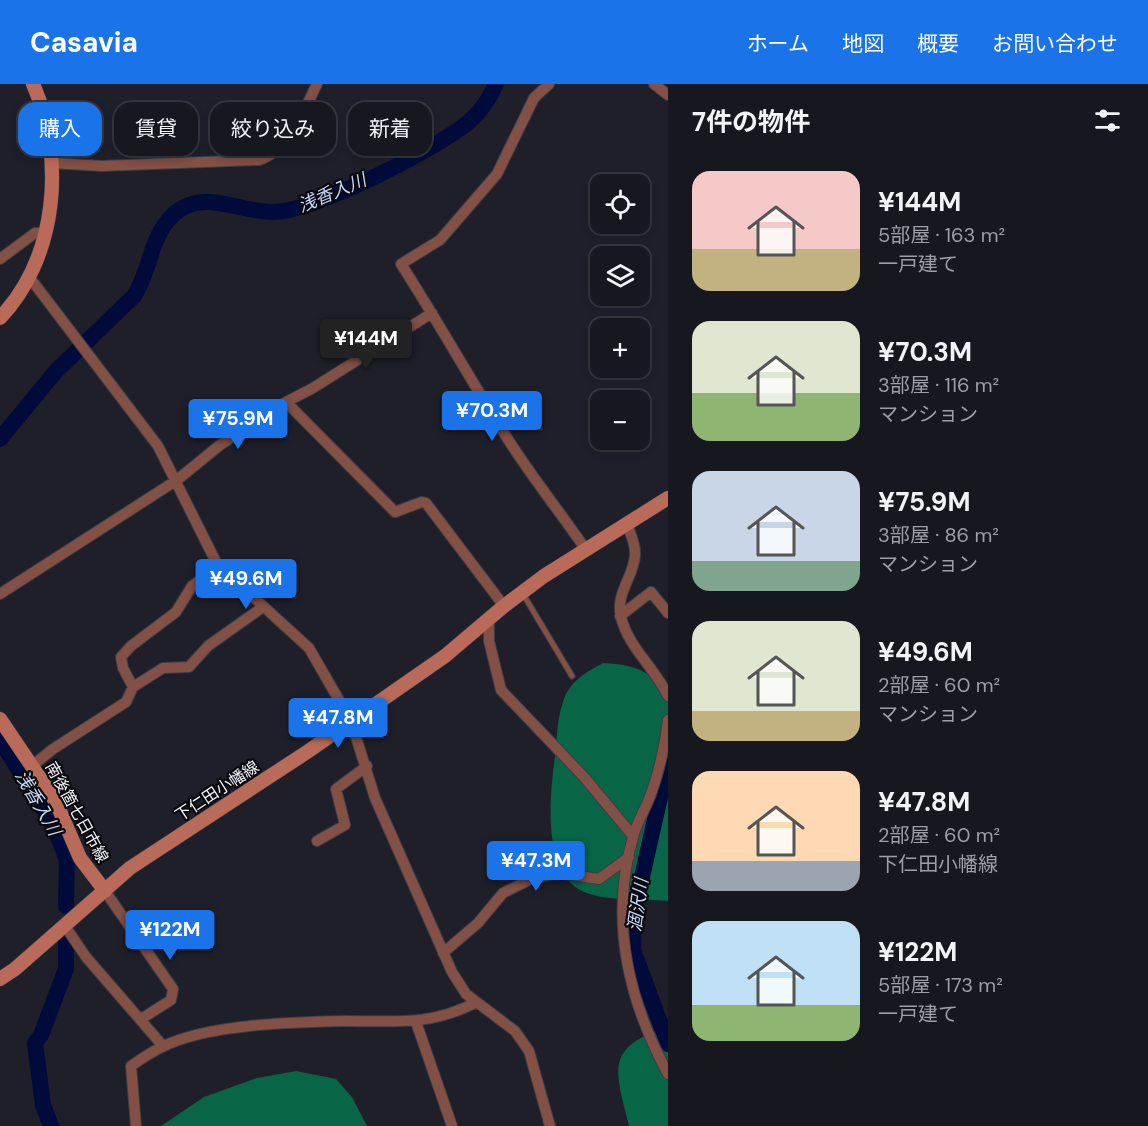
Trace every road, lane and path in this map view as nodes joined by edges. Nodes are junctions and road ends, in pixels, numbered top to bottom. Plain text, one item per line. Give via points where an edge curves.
1 (33, 84) edge
2 (317, 84) edge
3 (549, 84) edge
4 (654, 84) edge
5 (668, 95) edge
6 (51, 163) junction
7 (46, 233) junction
8 (0, 259) edge
9 (30, 278) junction
10 (432, 313) junction
11 (0, 318) edge
12 (286, 402) junction
13 (177, 480) junction
14 (665, 502) edge
15 (627, 524) junction
16 (586, 550) junction
17 (219, 566) junction
18 (522, 593) junction
19 (0, 594) edge
20 (504, 606) junction
21 (264, 607) junction
22 (668, 613) edge
23 (620, 616) junction
24 (489, 619) junction
25 (572, 676) dead end
26 (133, 687) junction
27 (668, 694) edge
28 (0, 719) edge
29 (668, 720) edge
30 (351, 721) junction
31 (32, 766) junction
32 (367, 766) junction
33 (633, 836) junction
34 (317, 841) dead end
35 (629, 857) junction
36 (105, 891) junction
37 (65, 926) junction
38 (443, 953) junction
39 (0, 979) edge
40 (475, 1003) junction
41 (141, 1019) junction
42 (416, 1022) junction
43 (163, 1046) junction
44 (668, 1074) edge
45 (136, 1126) edge
46 (452, 1126) edge
47 (550, 1126) edge

1 - 6 main road via 44,113
2 - 6 street via 282,147 259,160 102,166
3 - 10 street via 534,98 497,174 440,240 401,264
4 - 5 street
6 - 7 main road
7 - 8 street via 35,233
7 - 9 main road
9 - 11 main road
9 - 13 street via 158,446
10 - 12 street
10 - 16 street via 520,459
12 - 13 street via 220,445
12 - 20 street via 395,512 426,503
13 - 17 street
13 - 19 street
14 - 15 main road, 下仁田小幡線
15 - 16 main road, 下仁田小幡線
15 - 23 street via 635,554 621,591
16 - 18 main road, 下仁田小幡線
17 - 21 street
17 - 26 street via 192,586 171,617 121,657
18 - 20 main road, 下仁田小幡線
18 - 25 lane
20 - 24 main road, 下仁田小幡線
21 - 26 street via 208,646 189,667 163,668
21 - 30 street via 309,648
22 - 23 street via 651,592
23 - 27 street via 629,638
24 - 30 main road, 下仁田小幡線 via 445,656
24 - 33 street via 489,641 501,690 584,777
26 - 31 street via 126,702
28 - 31 main road, 南後箇七日市線
29 - 33 street via 652,792
30 - 32 street
30 - 36 main road, 下仁田小幡線 via 130,868
31 - 36 main road, 南後箇七日市線 via 62,813 80,858
32 - 34 street via 336,789 345,825
32 - 38 street via 388,832
33 - 35 street
35 - 38 street via 599,879 558,873 531,879 503,893 478,923
35 - 44 street via 623,894 624,948 639,1014
36 - 37 main road, 下仁田小幡線
36 - 41 street via 173,989 171,1000
37 - 39 main road, 下仁田小幡線
37 - 41 street via 86,957
38 - 40 street
40 - 42 street via 452,1015
40 - 47 street via 515,1031 530,1051
41 - 43 street
42 - 43 street via 279,1023 198,1036
42 - 46 street
43 - 45 street via 131,1066

